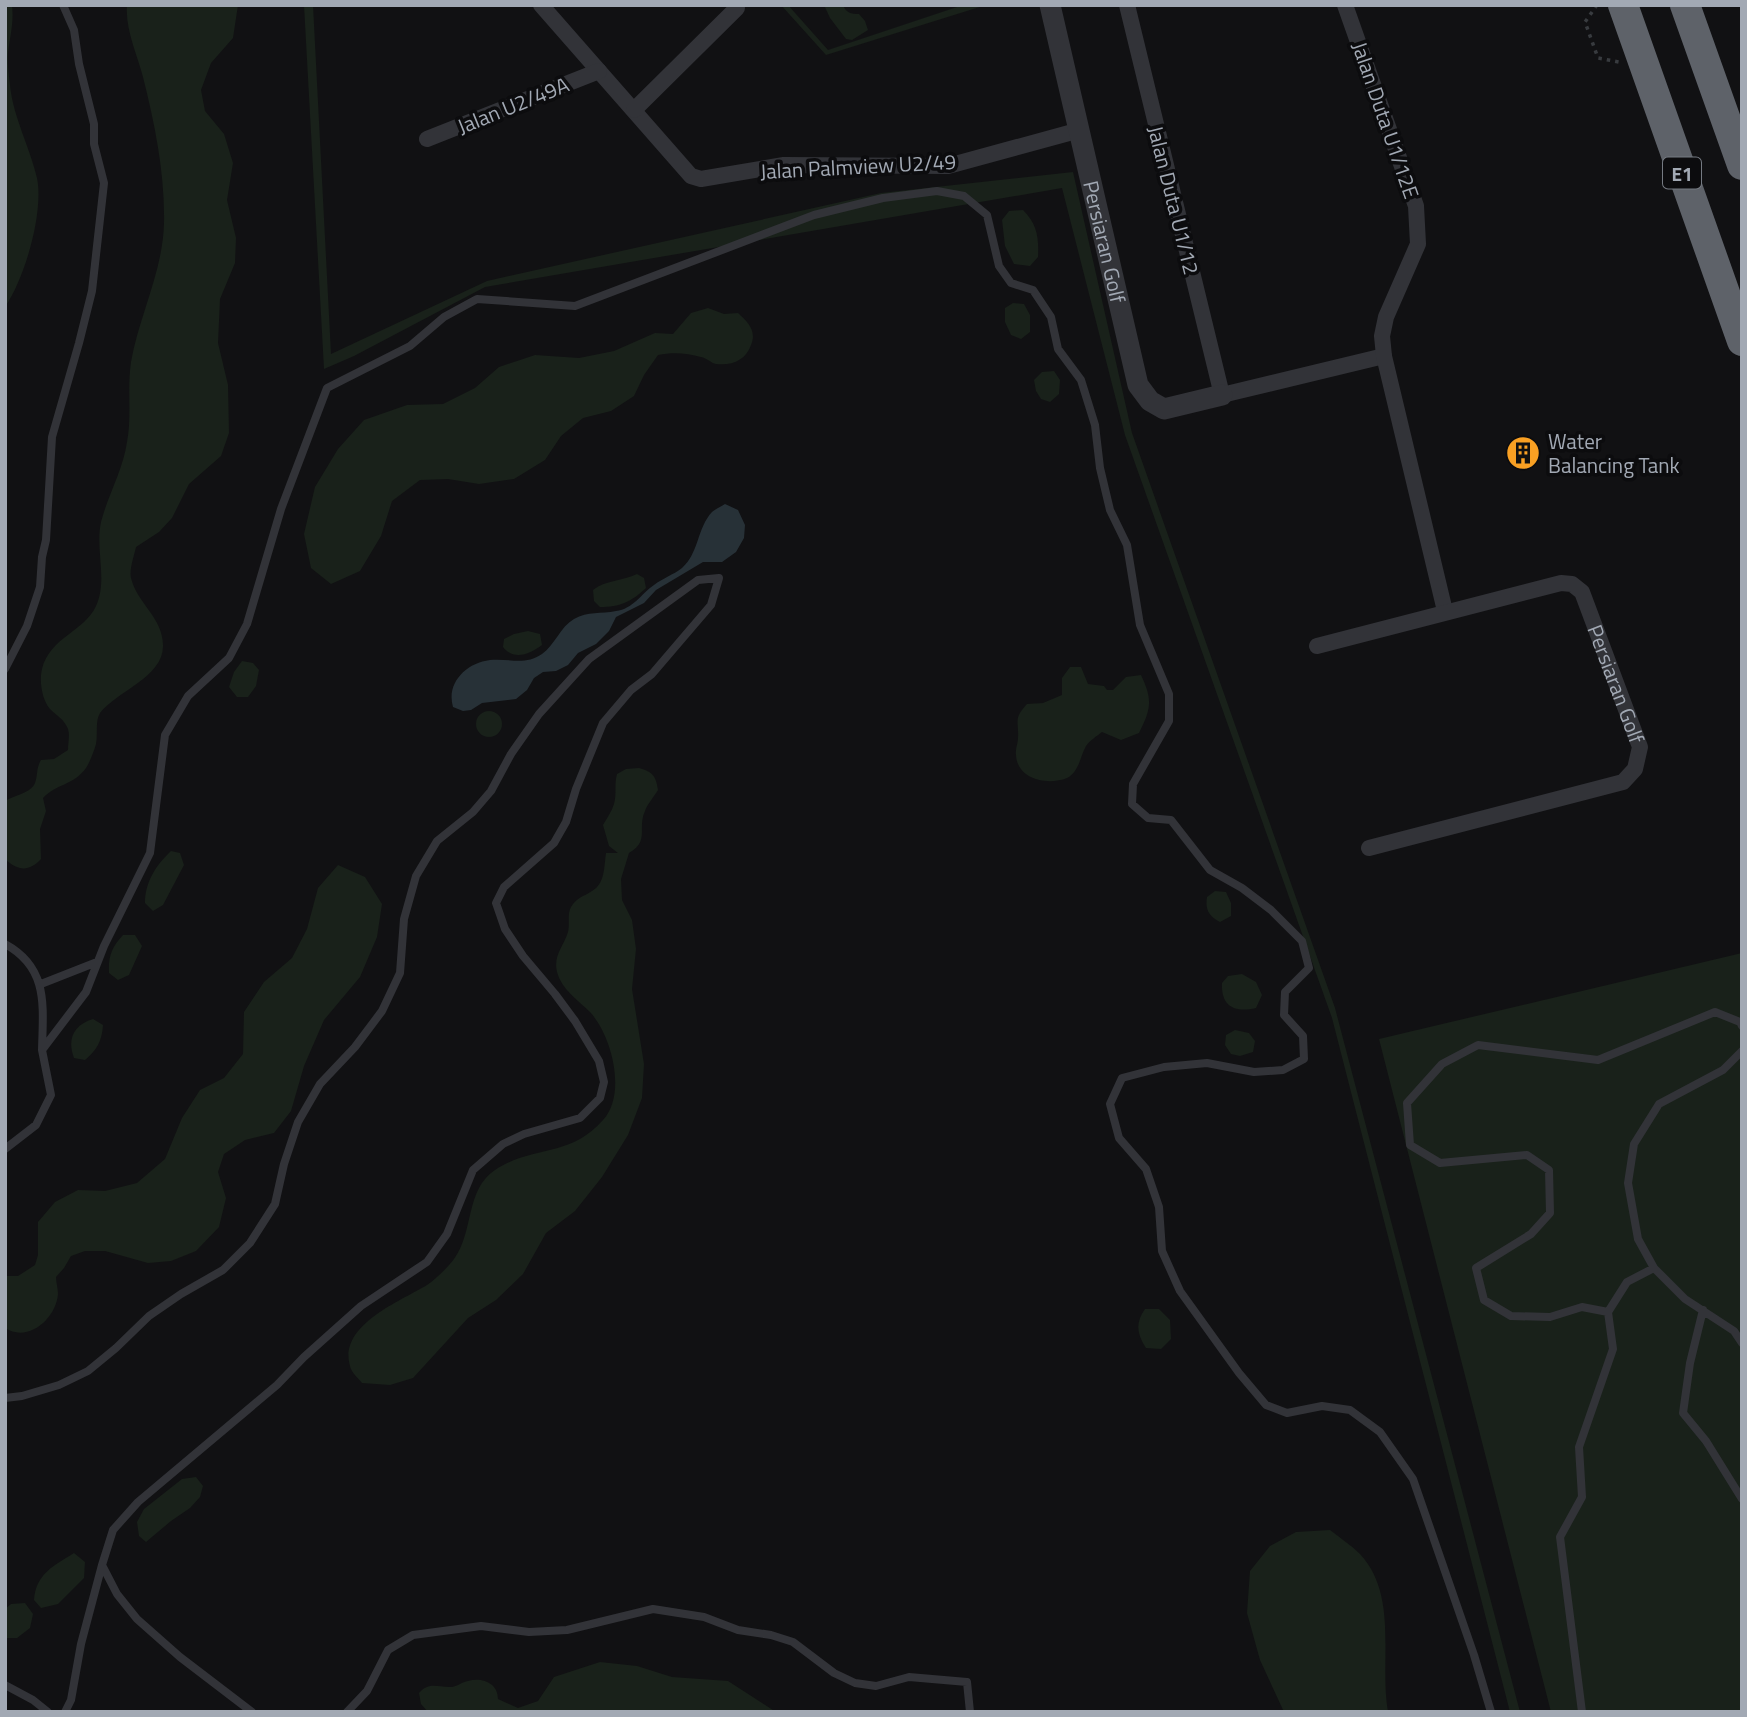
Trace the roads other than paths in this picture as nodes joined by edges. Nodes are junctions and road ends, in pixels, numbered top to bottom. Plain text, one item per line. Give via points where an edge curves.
1 (63, 5) edge
2 (541, 5) edge
3 (1050, 5) edge
4 (1127, 5) edge
5 (1345, 5) edge
6 (1623, 5) edge
7 (1685, 5) edge
8 (737, 8) dead end
9 (599, 71) junction
10 (634, 110) junction
11 (1080, 130) junction
12 (427, 139) dead end
13 (1742, 165) edge
14 (1742, 341) edge
15 (1384, 356) junction
16 (1222, 395) junction
17 (1445, 611) junction
18 (1317, 646) dead end
19 (5, 669) edge
20 (1369, 848) dead end
21 (5, 944) edge
22 (97, 962) junction
23 (41, 984) junction
24 (1742, 1026) edge
25 (42, 1050) junction
26 (1742, 1051) edge
27 (5, 1149) edge
28 (1654, 1268) junction
29 (1703, 1310) junction
30 (1608, 1312) junction
31 (1742, 1343) edge
32 (5, 1398) edge
33 (1742, 1499) edge
34 (102, 1565) junction
35 (5, 1685) edge
36 (48, 1712) edge
37 (65, 1712) edge
38 (252, 1712) edge
39 (347, 1712) edge
40 (970, 1712) edge
41 (1491, 1712) edge
42 (1582, 1712) edge

1 - 19 lane via 74,30 104,183 92,291 52,437 40,587
2 - 9 street, Jalan Palmview U2/49
3 - 11 street, Persiaran Golf
4 - 16 street, Jalan Duta U1/12
5 - 15 street, Jalan Duta U1/12E via 1416,206 1418,244 1385,317
6 - 14 highway, E1
7 - 13 highway
8 - 10 street
9 - 10 street, Jalan Palmview U2/49
9 - 12 street, Jalan U2/49A
10 - 11 street, Jalan Palmview U2/49 via 691,176 701,179 783,165 948,166
11 - 16 street, Persiaran Golf via 1138,385 1150,401 1164,409
15 - 16 street
15 - 17 street
17 - 18 street, Persiaran Golf
17 - 20 street, Persiaran Golf via 1561,583 1582,592 1640,747 1635,769 1623,782
21 - 23 lane via 22,953
22 - 23 lane
22 - 25 lane via 86,992
22 - 41 lane via 150,853 165,735 188,696 229,658 247,624 281,509 327,388 410,346 444,317 477,299 575,306 814,215 897,196 937,191 964,196 987,215 999,266 1011,283 1033,290 1051,317 1058,349 1081,380 1095,425 1110,510 1127,545 1140,625 1170,694 1169,721 1133,784 1132,804 1147,818 1171,820 1210,870 1271,910 1302,941 1309,968 1285,992 1284,1015 1303,1036 1304,1059 1283,1070 1254,1072 1207,1063 1164,1067 1122,1078 1110,1104 1119,1138 1146,1169 1159,1207 1162,1251 1180,1291 1266,1405 1287,1413 1322,1406 1350,1410 1380,1432 1413,1479
23 - 25 lane
24 - 30 lane via 1715,1012 1598,1060 1478,1045 1442,1064 1407,1103 1410,1145 1440,1163 1527,1156 1549,1170 1550,1213 1531,1234 1476,1268 1484,1300 1511,1316 1550,1317 1581,1307
25 - 27 lane via 51,1095 36,1125
26 - 28 lane via 1723,1070 1659,1104 1634,1144 1628,1183 1638,1239
28 - 29 lane
28 - 30 lane via 1627,1282
29 - 31 lane via 1734,1331
29 - 33 lane via 1683,1413
30 - 42 lane via 1613,1349 1579,1447 1583,1497 1560,1537
32 - 34 lane via 59,1385 88,1371 149,1316 223,1270 250,1243 275,1203 298,1122 320,1084 382,1011 400,973 404,919 416,876 437,841 491,791 539,715 589,659 698,580 719,578 711,605 603,723 554,844 504,887 496,903 505,929 569,1012 599,1061 604,1082 600,1098 580,1118 503,1144 473,1170 447,1234 427,1262 361,1306 277,1385 138,1503 113,1530
34 - 37 lane
34 - 38 lane via 137,1619
35 - 36 lane
39 - 40 lane via 367,1691 388,1650 413,1635 481,1626 529,1632 567,1630 653,1609 704,1617 793,1642 834,1673 855,1682 876,1686 909,1677 967,1682

